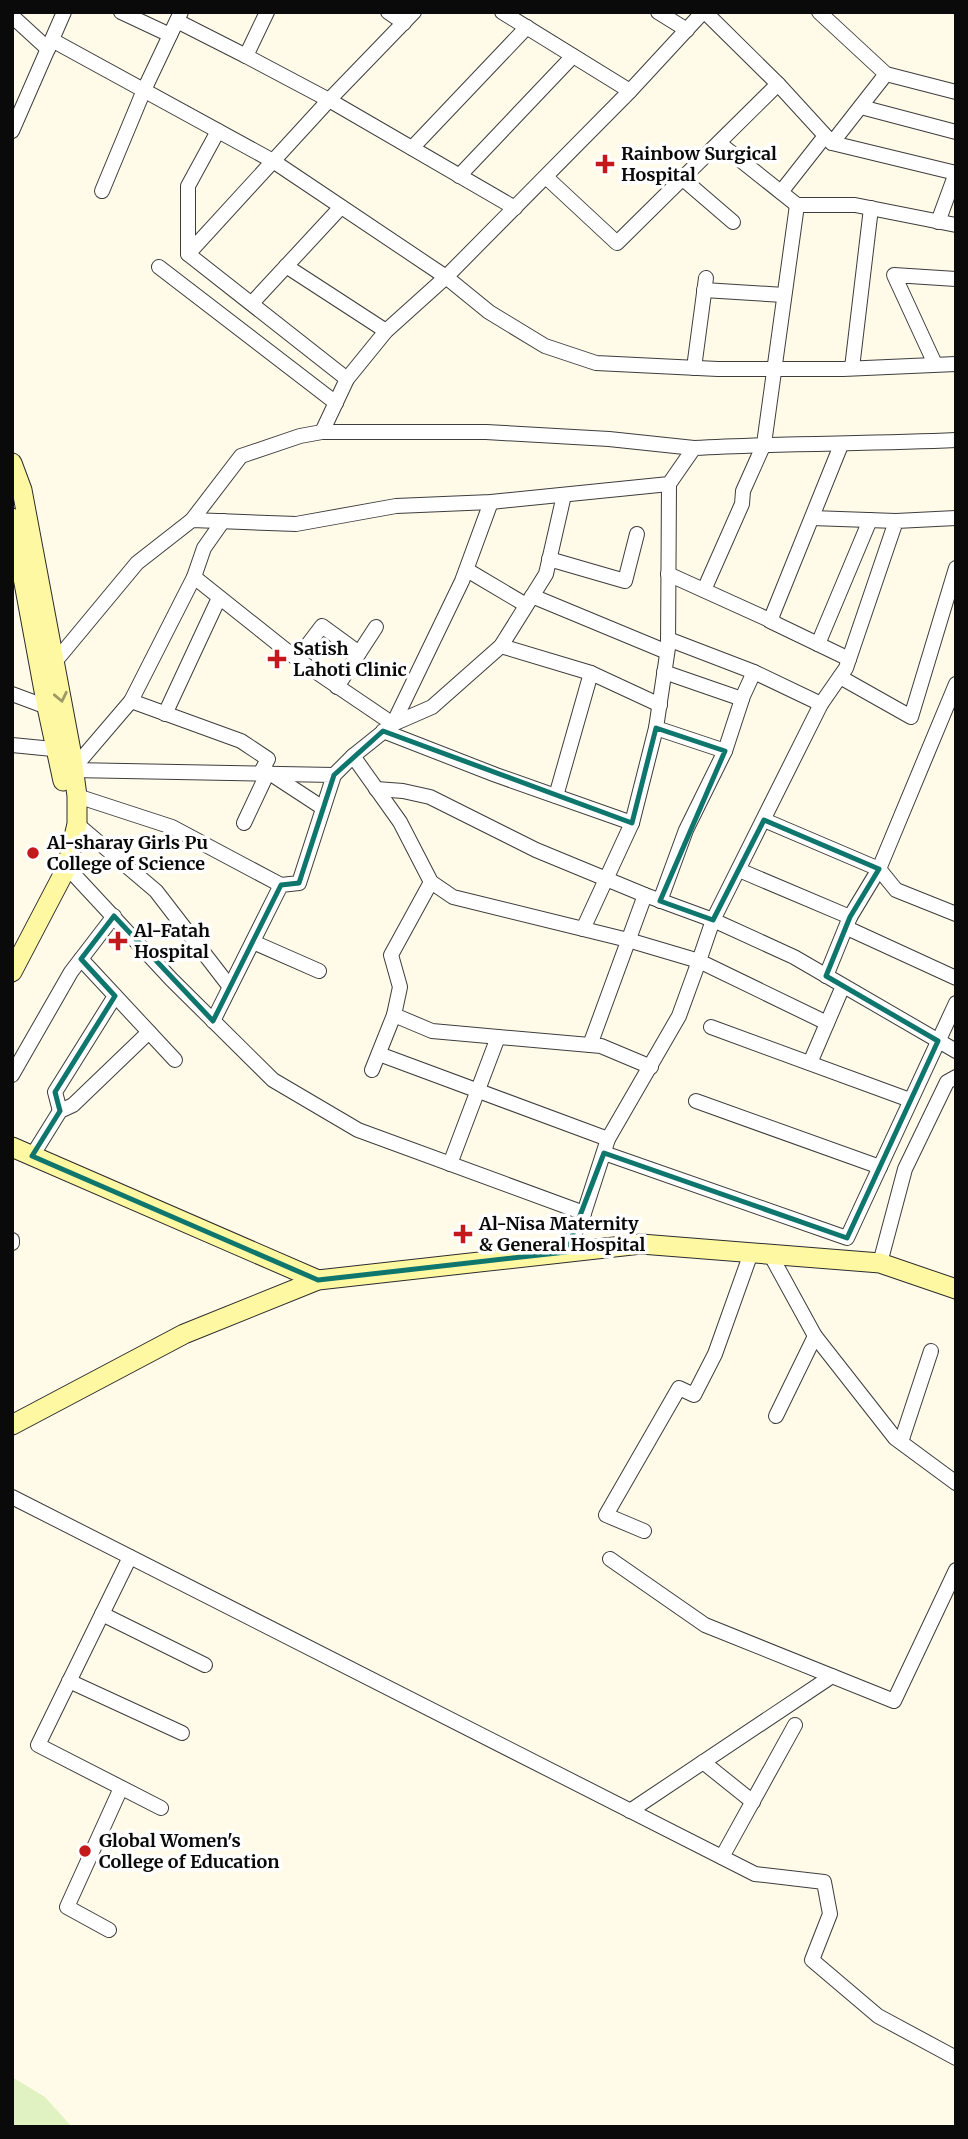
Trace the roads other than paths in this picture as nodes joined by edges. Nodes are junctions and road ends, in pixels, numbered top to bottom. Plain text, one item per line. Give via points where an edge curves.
1 (64, 12) edge
2 (121, 12) edge
3 (267, 12) edge
4 (388, 12) edge
5 (502, 12) edge
6 (658, 12) edge
7 (704, 12) edge
8 (819, 12) edge
9 (12, 16) edge
10 (179, 16) edge
11 (409, 17) edge
12 (527, 27) junction
13 (687, 30) junction
14 (170, 35) junction
15 (50, 45) junction
16 (246, 56) junction
17 (573, 56) junction
18 (886, 74) junction
19 (779, 85) junction
20 (144, 90) junction
21 (629, 91) junction
22 (956, 92) edge
23 (329, 100) junction
24 (861, 107) junction
25 (12, 131) edge
26 (218, 131) junction
27 (956, 132) edge
28 (828, 140) junction
29 (719, 143) junction
30 (412, 148) junction
31 (273, 161) junction
32 (459, 176) junction
33 (546, 177) junction
34 (683, 178) junction
35 (102, 191) dead end
36 (781, 192) junction
37 (797, 205) junction
38 (341, 207) junction
39 (515, 208) junction
40 (872, 208) junction
41 (733, 222) dead end
42 (938, 222) junction
43 (956, 225) edge
44 (188, 254) junction
45 (286, 266) junction
46 (159, 267) dead end
47 (446, 277) junction
48 (956, 279) edge
49 (784, 295) junction
50 (252, 303) junction
51 (386, 331) junction
52 (935, 364) junction
53 (956, 364) edge
54 (694, 368) junction
55 (852, 368) junction
56 (775, 369) junction
57 (347, 379) junction
58 (336, 403) junction
59 (322, 432) junction
60 (956, 440) edge
61 (764, 444) junction
62 (841, 445) junction
63 (694, 448) junction
64 (12, 463) edge
65 (669, 484) junction
66 (564, 495) junction
67 (491, 502) junction
68 (12, 518) edge
69 (812, 518) junction
70 (956, 518) edge
71 (192, 520) junction
72 (870, 520) junction
73 (223, 521) junction
74 (896, 521) junction
75 (637, 534) dead end
76 (549, 559) junction
77 (956, 568) edge
78 (467, 570) junction
79 (668, 574) junction
80 (18, 576) edge
81 (194, 578) junction
82 (704, 590) junction
83 (219, 598) junction
84 (529, 600) junction
85 (774, 622) junction
86 (376, 627) dead end
87 (818, 644) junction
88 (667, 645) junction
89 (501, 646) junction
90 (359, 653) junction
91 (297, 659) junction
92 (849, 659) junction
93 (54, 663) junction
94 (664, 672) junction
95 (754, 672) junction
96 (591, 673) junction
97 (840, 677) junction
98 (956, 684) edge
99 (337, 687) junction
100 (12, 694) edge
101 (742, 699) junction
102 (131, 701) junction
103 (821, 704) junction
104 (660, 705) junction
105 (47, 707) junction
106 (165, 713) junction
107 (388, 727) junction
108 (656, 728) junction
109 (12, 745) edge
110 (725, 751) junction
111 (353, 756) junction
112 (66, 757) junction
113 (265, 772) junction
114 (334, 775) junction
115 (376, 789) junction
116 (77, 796) junction
117 (556, 796) junction
118 (323, 808) junction
119 (764, 820) junction
120 (244, 823) dead end
121 (632, 823) junction
122 (77, 824) junction
123 (67, 867) junction
124 (879, 869) junction
125 (739, 870) junction
126 (606, 879) junction
127 (431, 882) junction
128 (281, 885) junction
129 (645, 895) junction
130 (660, 901) junction
131 (956, 914) edge
132 (114, 916) junction
133 (713, 920) junction
134 (848, 923) junction
135 (583, 929) junction
136 (628, 940) junction
137 (253, 942) junction
138 (12, 945) edge
139 (81, 959) junction
140 (699, 961) junction
141 (319, 971) dead end
142 (12, 972) edge
143 (826, 976) junction
144 (956, 978) edge
145 (843, 986) junction
146 (230, 987) junction
147 (115, 996) junction
148 (956, 1003) edge
149 (394, 1015) junction
150 (213, 1021) junction
151 (827, 1023) junction
152 (711, 1027) dead end
153 (149, 1032) junction
154 (498, 1037) junction
155 (938, 1041) junction
156 (590, 1045) junction
157 (956, 1051) edge
158 (379, 1054) junction
159 (175, 1060) dead end
160 (810, 1063) junction
161 (651, 1067) junction
162 (372, 1070) dead end
163 (12, 1075) edge
164 (956, 1077) edge
165 (478, 1090) junction
166 (911, 1100) junction
167 (696, 1101) dead end
168 (60, 1111) junction
169 (606, 1146) junction
170 (12, 1147) edge
171 (32, 1156) junction
172 (450, 1164) junction
173 (880, 1167) junction
174 (584, 1213) junction
175 (566, 1252) junction
176 (760, 1253) junction
177 (880, 1263) junction
178 (318, 1280) junction
179 (956, 1289) edge
180 (816, 1336) junction
181 (930, 1351) dead end
182 (776, 1416) dead end
183 (12, 1425) edge
184 (901, 1442) junction
185 (956, 1483) edge
186 (12, 1497) edge
187 (645, 1531) dead end
188 (130, 1557) junction
189 (610, 1559) dead end
190 (956, 1570) edge
191 (102, 1614) junction
192 (205, 1665) dead end
193 (832, 1676) junction
194 (69, 1681) junction
195 (795, 1725) dead end
196 (182, 1733) dead end
197 (703, 1762) junction
198 (121, 1788) junction
199 (753, 1802) junction
200 (161, 1808) dead end
201 (630, 1811) junction
202 (722, 1857) junction
203 (109, 1930) dead end
204 (956, 2057) edge

1 - 15 street
2 - 14 street
3 - 16 street
4 - 11 street
5 - 12 street
6 - 13 street
7 - 13 street
7 - 19 street
8 - 18 street
9 - 15 street
10 - 14 street
10 - 16 street
11 - 23 street
12 - 17 street
12 - 30 street
13 - 21 street
14 - 20 street
15 - 20 street
15 - 25 street
16 - 23 street
17 - 21 street
17 - 32 street
18 - 22 street
18 - 24 street
19 - 28 street
19 - 29 street
20 - 26 street
20 - 35 street
21 - 33 street
23 - 30 street
23 - 31 street
24 - 27 street
24 - 28 street
26 - 31 street
26 - 44 street via 188,186
28 - 36 street
28 - 42 street via 956,173
29 - 34 street
29 - 36 street
30 - 32 street
31 - 38 street
31 - 44 street
32 - 39 street
33 - 34 street via 617,243
33 - 39 street
34 - 41 street
36 - 37 street
37 - 40 street
37 - 49 street
38 - 45 street
38 - 47 street
39 - 47 street
40 - 42 street
40 - 55 street
42 - 43 street
44 - 50 street
45 - 50 street
45 - 51 street
46 - 58 street
47 - 51 street
47 - 54 street via 489,312 545,346 596,363
48 - 52 street via 894,275
49 - 54 street via 705,284
49 - 56 street
50 - 57 street
51 - 57 street
52 - 53 street
52 - 55 street
54 - 56 street
55 - 56 street
56 - 61 street
57 - 58 street
58 - 59 street
59 - 63 street via 486,432
59 - 71 street via 242,456
60 - 62 street
61 - 62 street
61 - 63 street
61 - 82 street
62 - 69 street
63 - 65 street
64 - 93 main road via 22,490
65 - 66 street
65 - 79 street
66 - 67 street
66 - 76 street
67 - 73 street via 396,506 296,524
67 - 78 street
68 - 80 main road
69 - 72 street
69 - 85 street via 770,621
70 - 74 street
71 - 73 street
71 - 93 street via 137,563
72 - 74 street
72 - 87 street
73 - 81 street via 204,548
74 - 92 street
75 - 76 street via 625,581
76 - 84 street via 546,574
77 - 97 street via 911,717
78 - 84 street
78 - 107 street
79 - 82 street
79 - 88 street
80 - 105 main road
81 - 83 street
81 - 102 street
82 - 85 street
83 - 91 street
83 - 106 street
84 - 88 street
84 - 89 street
85 - 87 street
86 - 90 street
87 - 92 street
88 - 94 street
88 - 95 street
89 - 96 street
89 - 107 street via 432,707
90 - 91 street via 321,626
90 - 99 street
91 - 99 street
92 - 97 street
93 -> 112 main road
94 - 101 street
94 - 104 street
95 - 101 street
95 - 103 street
96 - 104 street
96 - 117 street
97 - 103 street
98 - 124 street
99 - 107 street
100 - 105 street
101 - 110 street
102 - 106 street
102 - 112 street
103 - 119 street
104 - 108 street
105 - 112 main road
106 - 113 street via 241,741 268,759
107 - 111 street
107 - 117 street
108 - 110 street
108 - 121 street
109 - 112 street
110 - 130 street via 686,830
111 - 114 street
111 - 115 street
112 - 113 street
112 - 116 main road
112 - 138 main road via 65,828 50,873
113 - 114 street
113 - 118 street
113 - 120 street
114 - 118 street
115 - 126 street via 430,797
115 - 127 street via 400,822
116 - 122 main road
116 - 128 street via 172,827
117 - 121 street
118 - 128 street via 299,883
119 - 124 street
119 - 125 street
121 - 126 street
122 - 123 main road
122 - 146 street via 156,891
123 - 132 street
123 - 142 main road
124 - 131 street via 896,890
124 - 134 street
125 - 133 street
125 - 134 street
126 - 129 street
126 - 135 street
127 - 135 street via 453,897
127 - 149 street via 391,956 400,987
128 - 137 street
129 - 130 street
129 - 136 street
130 - 133 street
132 - 139 street
132 - 150 street
133 - 140 street
133 - 143 street
134 - 143 street
134 - 144 street
135 - 136 street
136 - 140 street
136 - 156 street
137 - 141 street
137 - 146 street
139 - 147 street
139 - 163 street
140 - 151 street
140 - 161 street via 679,1016
143 - 145 street
145 - 151 street
145 - 155 street
146 - 150 street
147 - 153 street
147 - 168 street via 55,1092
148 - 155 street
149 - 154 street via 432,1031
149 - 158 street
150 - 172 street via 273,1080 358,1130
151 - 160 street
152 - 160 street
153 - 159 street
153 - 168 street via 73,1105
154 - 156 street
154 - 165 street
155 - 157 street
155 - 166 street
156 - 161 street
158 - 162 street
158 - 165 street
160 - 166 street
161 - 169 street
164 - 177 street via 947,1082 905,1169
165 - 169 street
165 - 172 street
166 - 173 street
167 - 173 street
168 - 171 street
169 - 173 street via 848,1238
169 - 174 street
170 - 171 main road
171 - 178 main road
172 - 174 street
174 - 175 street
175 - 176 main road via 641,1244
175 - 178 main road
176 - 177 main road
176 - 180 street
176 - 187 street via 694,1395 679,1388 606,1514
177 - 179 main road
178 - 183 main road via 184,1334
180 - 182 street
180 - 184 street
181 - 184 street
184 - 185 street
186 - 188 street
188 - 191 street
188 - 201 street
189 - 193 street via 705,1625
190 - 193 street via 894,1701
191 - 192 street
191 - 194 street
193 - 197 street
194 - 196 street
194 - 198 street via 38,1745
195 - 199 street
197 - 199 street
197 - 201 street
198 - 200 street
198 - 203 street via 67,1907
199 - 202 street
201 - 202 street
202 - 204 street via 755,1874 824,1882 830,1914 812,1960 878,2016

